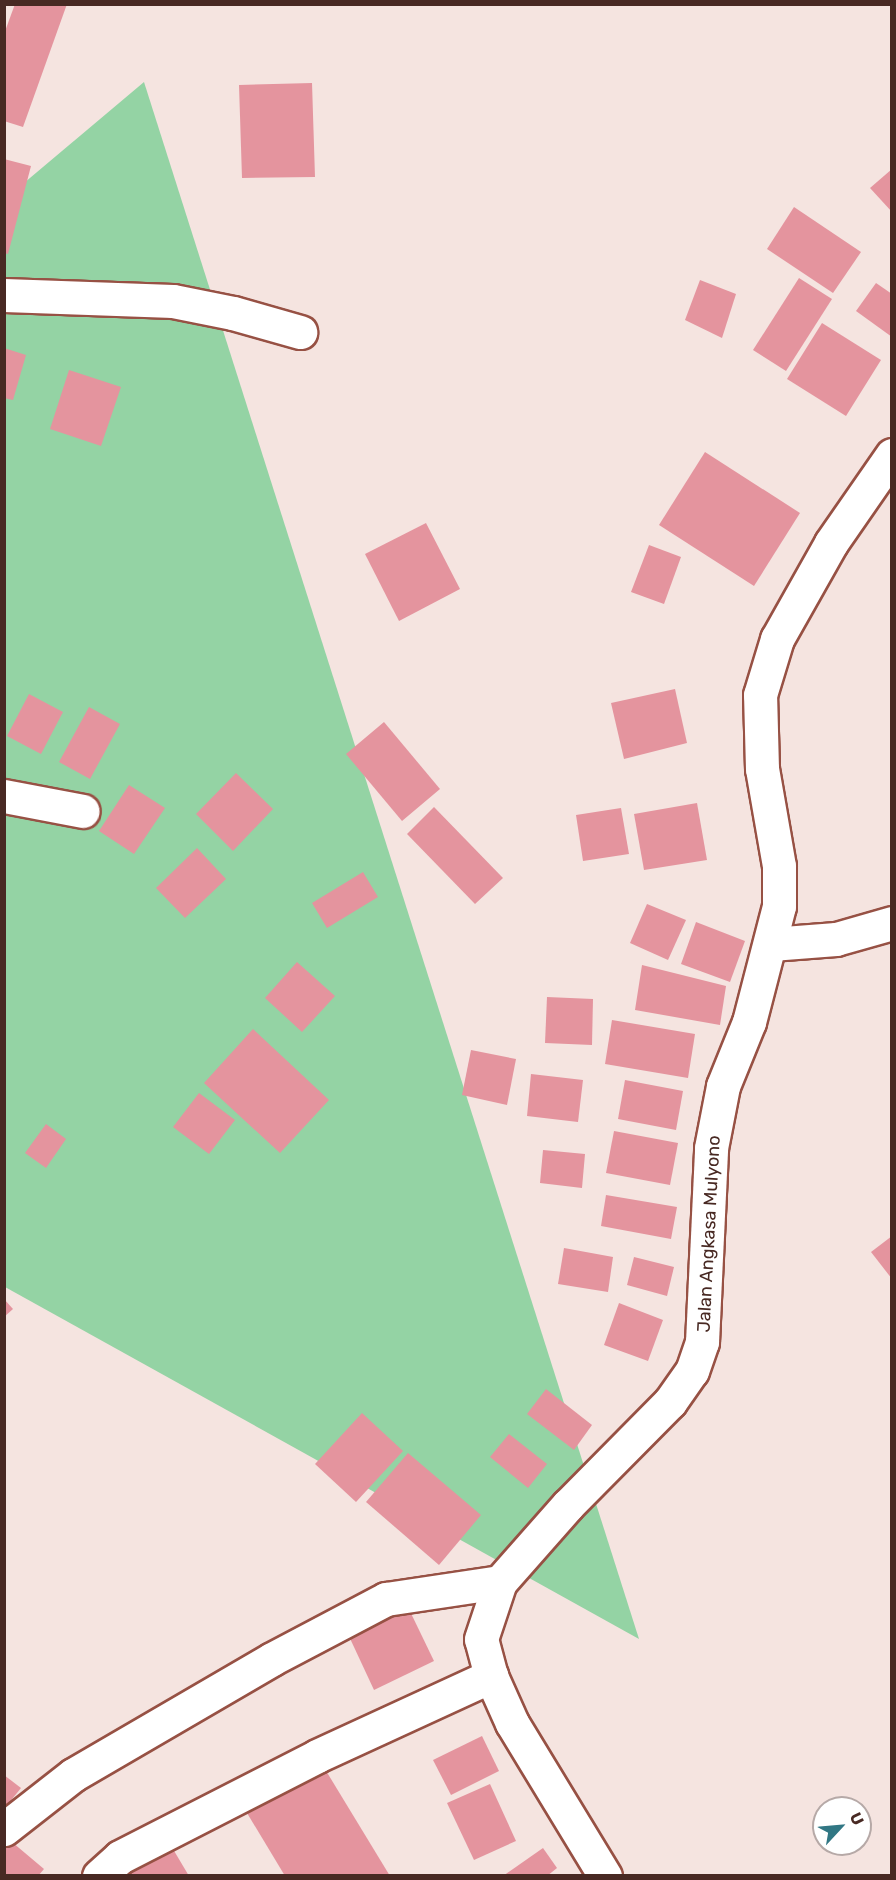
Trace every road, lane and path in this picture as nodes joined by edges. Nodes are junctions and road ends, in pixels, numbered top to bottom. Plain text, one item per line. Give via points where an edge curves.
1 (4, 295) edge
2 (300, 332) dead end
3 (891, 455) edge
4 (4, 796) edge
5 (83, 811) dead end
6 (891, 923) edge
7 (771, 944) junction
8 (500, 1582) junction
9 (491, 1676) junction
10 (4, 1829) edge
11 (99, 1875) edge
12 (605, 1875) edge

1 - 2 main road via 172,302 233,313
3 - 7 main road, Jalan Angkasa Mulyono via 831,543 777,639 760,695 762,769 779,866 779,906
4 - 5 main road
6 - 7 main road via 836,939
7 - 8 main road, Jalan Angkasa Mulyono via 749,1022 723,1086 711,1148 702,1342 692,1371 670,1402 568,1505
8 - 9 main road, Jalan Angkasa Mulyono via 481,1639
8 - 10 main road via 386,1599 272,1659 73,1775
9 - 11 main road via 317,1756 120,1857
9 - 12 main road, Jalan Angkasa Mulyono via 512,1723

